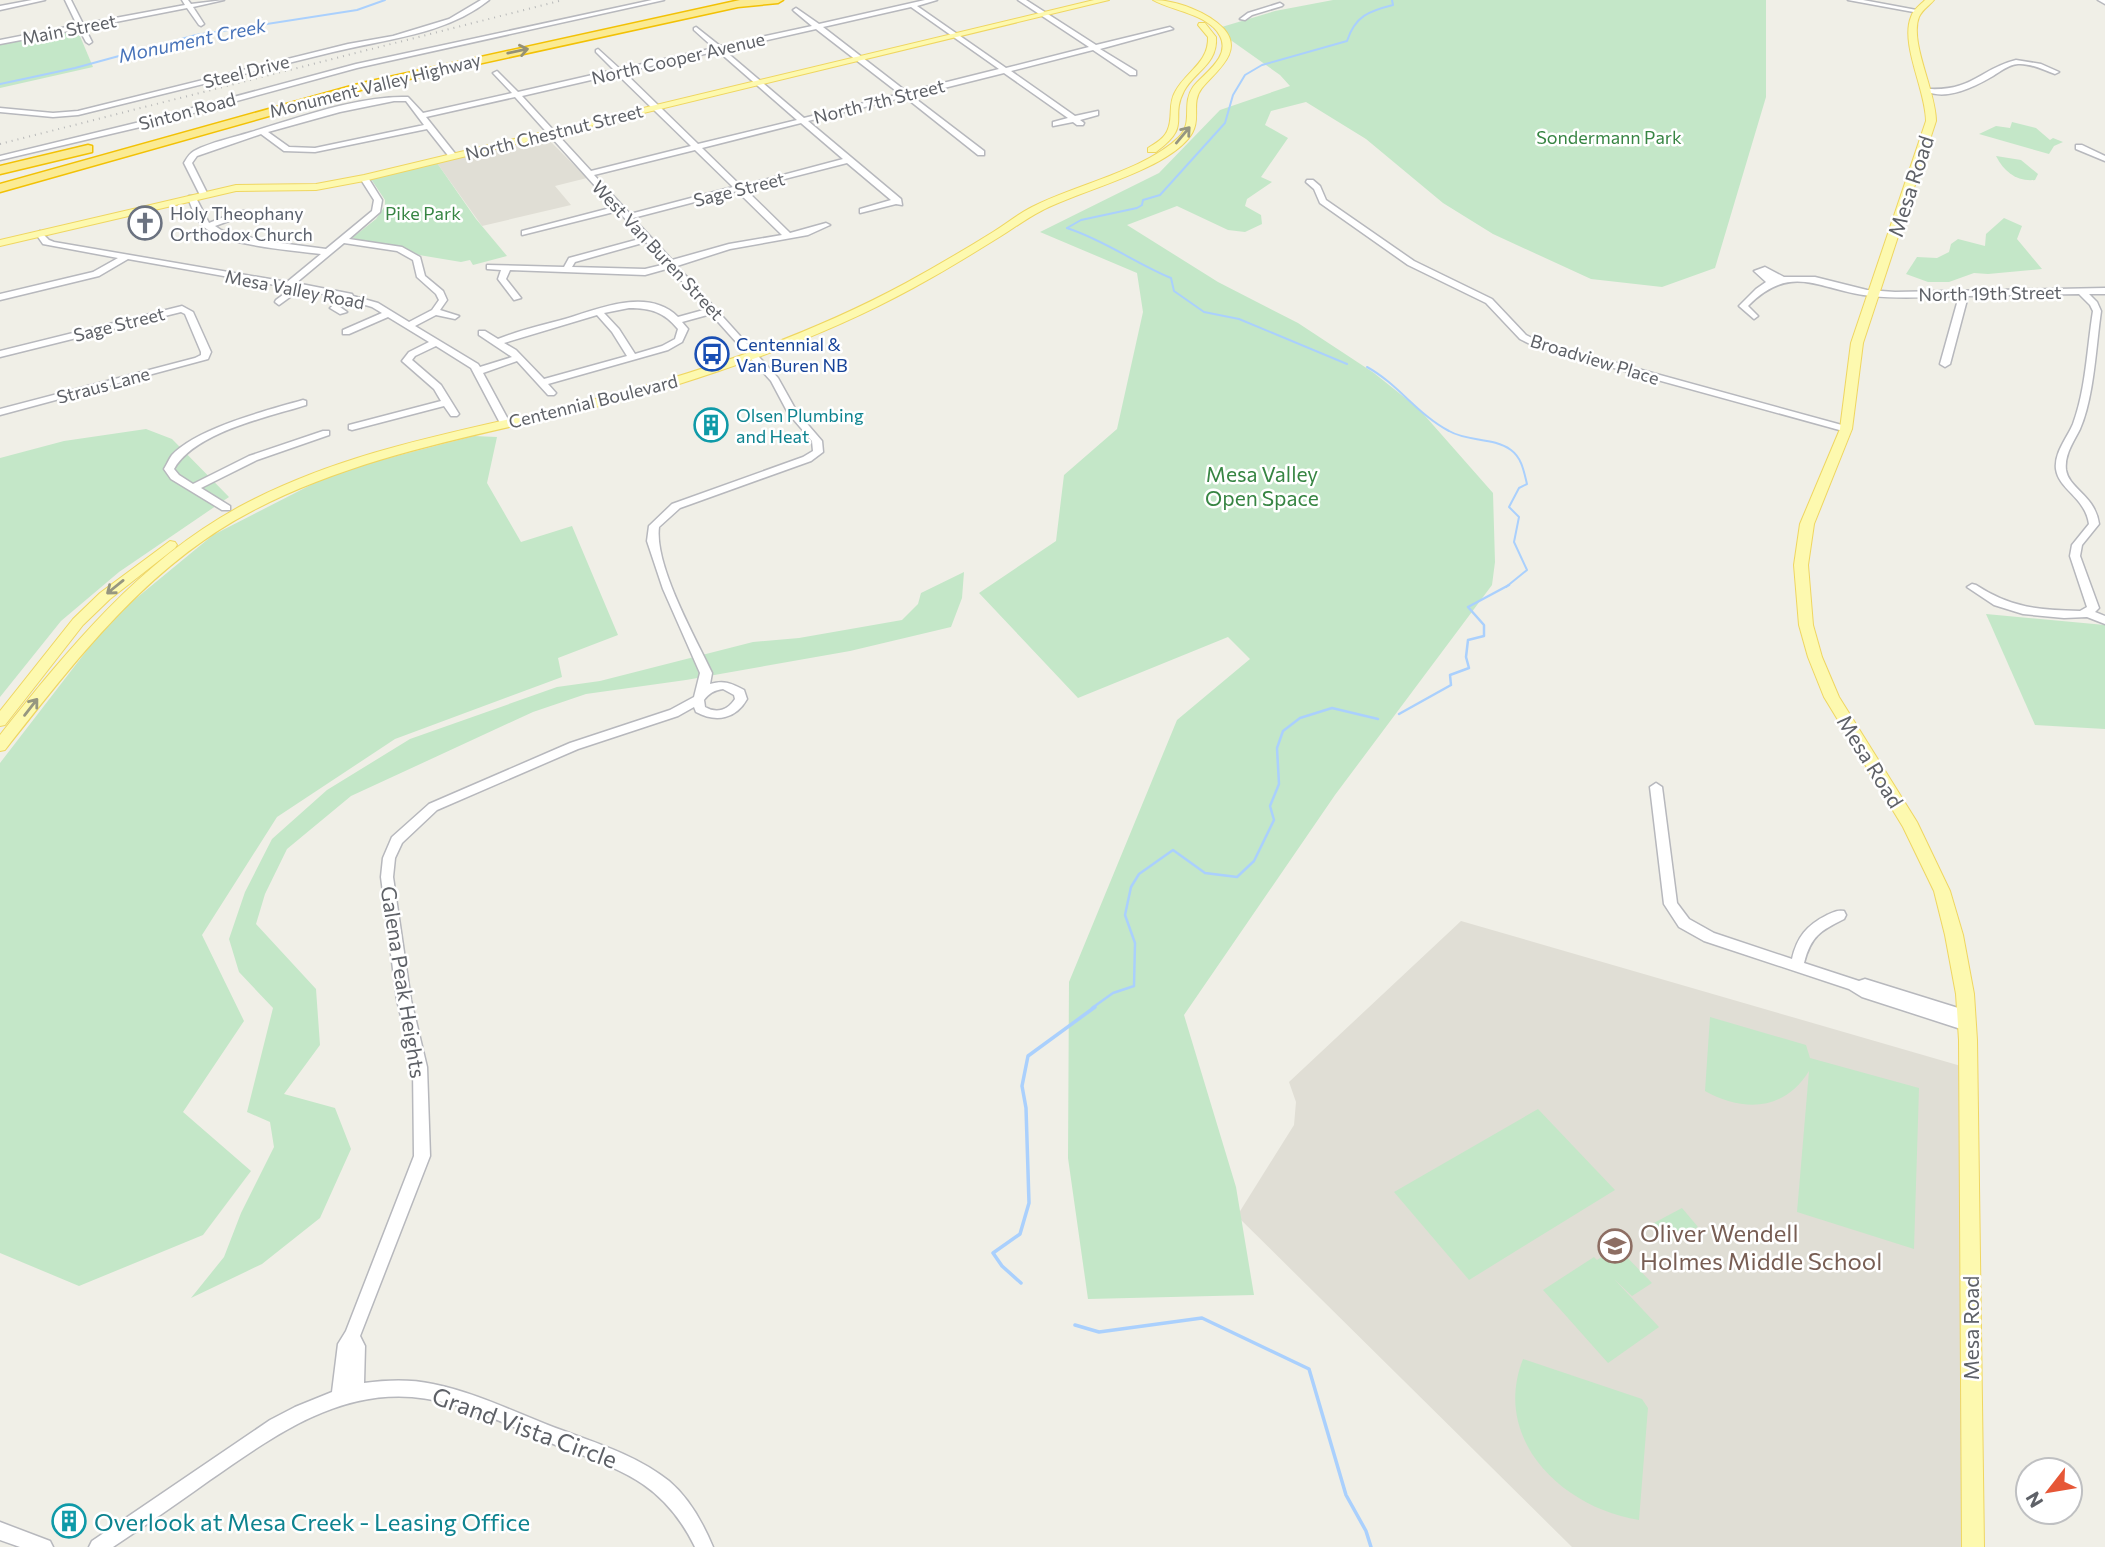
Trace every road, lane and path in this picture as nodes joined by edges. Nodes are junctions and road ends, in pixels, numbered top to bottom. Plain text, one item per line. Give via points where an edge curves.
1 (42, 0) edge
2 (68, 0) edge
3 (221, 0) edge
4 (486, 0) edge
5 (661, 0) edge
6 (699, 0) edge
7 (754, 0) edge
8 (778, 0) edge
9 (934, 0) edge
10 (1021, 0) edge
11 (1105, 0) edge
12 (1271, 0) edge
13 (1851, 0) edge
14 (1162, 2) edge
15 (187, 3) edge
16 (912, 5) junction
17 (1925, 5) edge
18 (0, 8) edge
19 (796, 10) dead end
20 (679, 16) junction
21 (1045, 16) junction
22 (1243, 19) dead end
23 (201, 24) dead end
24 (81, 27) junction
25 (817, 27) junction
26 (696, 29) dead end
27 (1170, 29) dead end
28 (957, 36) junction
29 (0, 42) edge
30 (89, 43) dead end
31 (1095, 47) junction
32 (719, 48) junction
33 (598, 51) dead end
34 (861, 60) junction
35 (1005, 70) junction
36 (620, 71) junction
37 (2055, 72) dead end
38 (497, 73) dead end
39 (1133, 73) dead end
40 (759, 83) junction
41 (1928, 91) junction
42 (517, 95) junction
43 (906, 95) junction
44 (657, 107) junction
45 (0, 110) edge
46 (1095, 113) dead end
47 (422, 117) junction
48 (802, 121) junction
49 (1077, 121) junction
50 (1056, 124) dead end
51 (429, 126) junction
52 (264, 132) junction
53 (550, 133) junction
54 (188, 134) junction
55 (698, 147) junction
56 (2079, 147) dead end
57 (2105, 149) edge
58 (981, 153) dead end
59 (2093, 153) junction
60 (453, 156) junction
61 (0, 158) edge
62 (2105, 159) edge
63 (849, 160) junction
64 (0, 172) edge
65 (589, 174) junction
66 (364, 178) junction
67 (1310, 181) dead end
68 (0, 188) edge
69 (741, 188) junction
70 (0, 195) edge
71 (204, 195) junction
72 (192, 198) junction
73 (620, 208) junction
74 (863, 211) dead end
75 (242, 214) dead end
76 (628, 217) junction
77 (826, 225) dead end
78 (208, 226) junction
79 (525, 233) dead end
80 (40, 234) junction
81 (788, 236) junction
82 (649, 239) junction
83 (342, 240) junction
84 (0, 243) edge
85 (327, 253) junction
86 (126, 257) junction
87 (672, 264) junction
88 (490, 267) dead end
89 (506, 268) junction
90 (566, 270) junction
91 (288, 285) junction
92 (298, 287) junction
93 (2081, 291) junction
94 (2105, 291) edge
95 (1874, 293) junction
96 (1964, 293) junction
97 (349, 296) junction
98 (0, 297) edge
99 (517, 298) dead end
100 (279, 302) dead end
101 (714, 310) junction
102 (343, 312) dead end
103 (435, 312) junction
104 (598, 312) junction
105 (390, 313) junction
106 (1754, 316) dead end
107 (455, 317) dead end
108 (677, 320) junction
109 (409, 325) junction
110 (346, 332) dead end
111 (482, 333) dead end
112 (437, 342) junction
113 (498, 342) junction
114 (752, 352) junction
115 (0, 354) edge
116 (205, 357) joint
117 (518, 358) junction
118 (633, 358) junction
119 (1945, 363) dead end
120 (479, 371) junction
121 (541, 383) junction
122 (551, 393) dead end
123 (447, 402) junction
124 (303, 403) dead end
125 (0, 412) edge
126 (454, 414) dead end
127 (504, 420) junction
128 (352, 427) dead end
129 (1846, 429) junction
130 (326, 433) dead end
131 (193, 488) junction
132 (226, 508) junction
133 (1972, 587) dead end
134 (2088, 613) junction
135 (2105, 620) edge
136 (43, 667) junction
137 (60, 668) junction
138 (706, 673) junction
139 (725, 685) junction
140 (701, 701) junction
141 (0, 721) edge
142 (0, 746) edge
143 (1656, 787) dead end
144 (1839, 915) dead end
145 (1797, 966) junction
146 (1967, 1021) junction
147 (347, 1395) junction
148 (0, 1531) edge
149 (44, 1547) edge
150 (98, 1547) edge
151 (704, 1547) edge
152 (1973, 1547) edge

1 - 18 street
2 - 24 street
3 - 15 street, Main Street
4 - 45 street, Steel Drive via 451,20 394,38 78,113 53,116
5 - 61 street, Sinton Road via 355,66
6 - 64 highway, Monument Valley Highway via 363,73
7 - 20 highway, Monument Valley Highway
8 - 20 highway
9 - 16 street, North Cooper Avenue
10 - 21 street
11 - 21 main road, North Chestnut Street
12 - 22 street via 1280,5
13 - 17 street via 1873,6
14 - 114 main road, Centennial Boulevard via 1199,22 1214,46 1206,63 1180,91 1177,121 1157,146 1049,194 914,272
15 - 23 street
15 - 24 street, Main Street
16 - 25 street, North Cooper Avenue
16 - 28 street
17 - 41 main road, Mesa Road via 1914,21 1914,32
19 - 25 street
54 -> 20 highway, Monument Valley Highway via 379,82
21 - 28 main road, North Chestnut Street
21 - 31 street
24 - 29 street, Main Street
24 - 30 street
25 - 32 street, North Cooper Avenue
25 - 34 street
26 - 32 street
27 - 31 street, North 7th Street
28 - 34 main road, North Chestnut Street
28 - 35 street
31 - 35 street, North 7th Street
31 - 39 street
32 - 36 street, North Cooper Avenue
32 - 40 street
33 - 36 street
34 - 40 main road, North Chestnut Street
34 - 43 street
35 - 43 street, North 7th Street
35 - 49 street
36 - 42 street, North Cooper Avenue
36 - 44 street
37 - 41 street via 2014,62 1962,89
38 - 42 street, West Van Buren Street
40 - 44 main road, North Chestnut Street
40 - 48 street
41 - 95 main road, Mesa Road via 1931,121
42 - 47 street, North Cooper Avenue
42 - 53 street, West Van Buren Street
43 - 48 street, North 7th Street
43 - 58 street
44 - 53 main road, North Chestnut Street
44 - 55 street
46 - 49 street
47 - 51 street
47 - 52 street via 402,97
48 - 55 street, North 7th Street
48 - 63 street
49 - 50 street
51 - 52 street via 314,150 283,148
51 - 60 street
52 - 71 street via 191,156 188,163
53 - 60 main road, North Chestnut Street
53 - 65 street, West Van Buren Street
54 - 68 highway, Monument Valley Highway
54 - 70 highway
55 - 65 street, North 7th Street
55 - 69 street
56 - 59 street
57 - 59 street
59 - 62 street
60 - 66 main road, North Chestnut Street
63 - 69 street, Sage Street
63 - 74 street via 899,202
65 - 73 street, West Van Buren Street
66 - 71 main road, North Chestnut Street via 316,187 242,187
66 - 83 street via 378,207
67 - 129 street, Broadview Place via 1322,201 1405,259 1489,301 1529,341
69 - 76 street, Sage Street
69 - 81 street
71 - 72 main road, North Chestnut Street
72 - 78 street
72 - 80 main road, North Chestnut Street
73 - 76 street, West Van Buren Street
73 - 79 street
75 - 78 street
76 - 82 street, West Van Buren Street
77 - 81 street
78 - 85 street via 230,236
80 - 84 main road, North Chestnut Street
80 - 86 street, Mesa Valley Road via 53,244
81 - 87 street
82 - 87 street, West Van Buren Street
82 - 90 street via 572,260
83 - 85 street
83 - 103 street via 415,257 423,281 443,296
85 - 91 street
86 - 91 street, Mesa Valley Road
86 - 98 street via 96,274
87 - 90 street via 645,272
87 - 101 street, West Van Buren Street
88 - 89 street
89 - 90 street
89 - 99 street via 502,279
91 - 92 street, Mesa Valley Road
92 - 97 street, Mesa Valley Road
92 - 100 street
93 - 94 street, North 19th Street
93 - 96 street, North 19th Street
93 - 134 street via 2097,311 2060,466 2093,514 2094,524 2077,545 2075,556 2094,604
95 - 96 street, North 19th Street
95 - 106 street via 1806,279 1776,280 1743,306
95 - 129 main road, Mesa Road via 1857,343
96 - 119 street
97 - 102 street via 334,308
97 - 105 street, Mesa Valley Road
101 - 108 street
101 - 114 street, West Van Buren Street
103 - 107 street
103 - 109 street
104 - 108 street via 641,304 662,309
104 - 113 street
104 - 118 street
105 - 109 street, Mesa Valley Road
105 - 110 street
108 - 118 street via 683,333 676,343
109 - 112 street, Mesa Valley Road
111 - 113 street
112 - 120 street, Mesa Valley Road
112 - 123 street via 407,361 438,387
113 - 117 street
114 - 127 main road, Centennial Boulevard via 659,386
114 - 138 street, West Van Buren Street via 817,441 818,452 676,506 654,526 652,541 668,589
115 - 116 street, Sage Street via 181,309 189,312
116 - 125 street, Straus Lane
117 - 120 street
117 - 121 street
118 - 121 street
120 - 127 street, Mesa Valley Road
121 - 122 street
123 - 126 street
123 - 128 street via 368,417
124 - 131 street via 229,428 178,452 169,468 174,477
127 - 132 main road, Centennial Boulevard via 372,448 320,465
127 - 137 main road, Centennial Boulevard via 326,472 244,509 206,532 126,595
129 - 146 main road, Mesa Road via 1802,542 1806,625 1832,698 1911,826 1942,891
130 - 131 street via 253,458
131 - 132 street
132 -> 136 main road, Centennial Boulevard via 104,596
133 - 134 street via 1996,604 2015,610
134 - 135 street
136 - 137 main road
136 - 141 main road, Centennial Boulevard
142 -> 137 main road, Centennial Boulevard
138 - 139 street
138 - 140 street
139 - 140 street via 715,686
139 - 140 street via 740,693 737,707 722,714
140 - 147 street, Galena Peak Heights via 574,746 433,807 397,840 389,858 388,893 420,1068 422,1156 346,1344
143 - 145 street via 1671,904 1679,918 1709,937
144 - 145 street via 1802,939
145 - 146 street via 1867,993
146 - 152 main road, Mesa Road
147 - 150 street, Grand Vista Circle via 265,1432
147 - 151 street, Grand Vista Circle via 387,1388 436,1392 642,1471 676,1498
148 - 149 street

